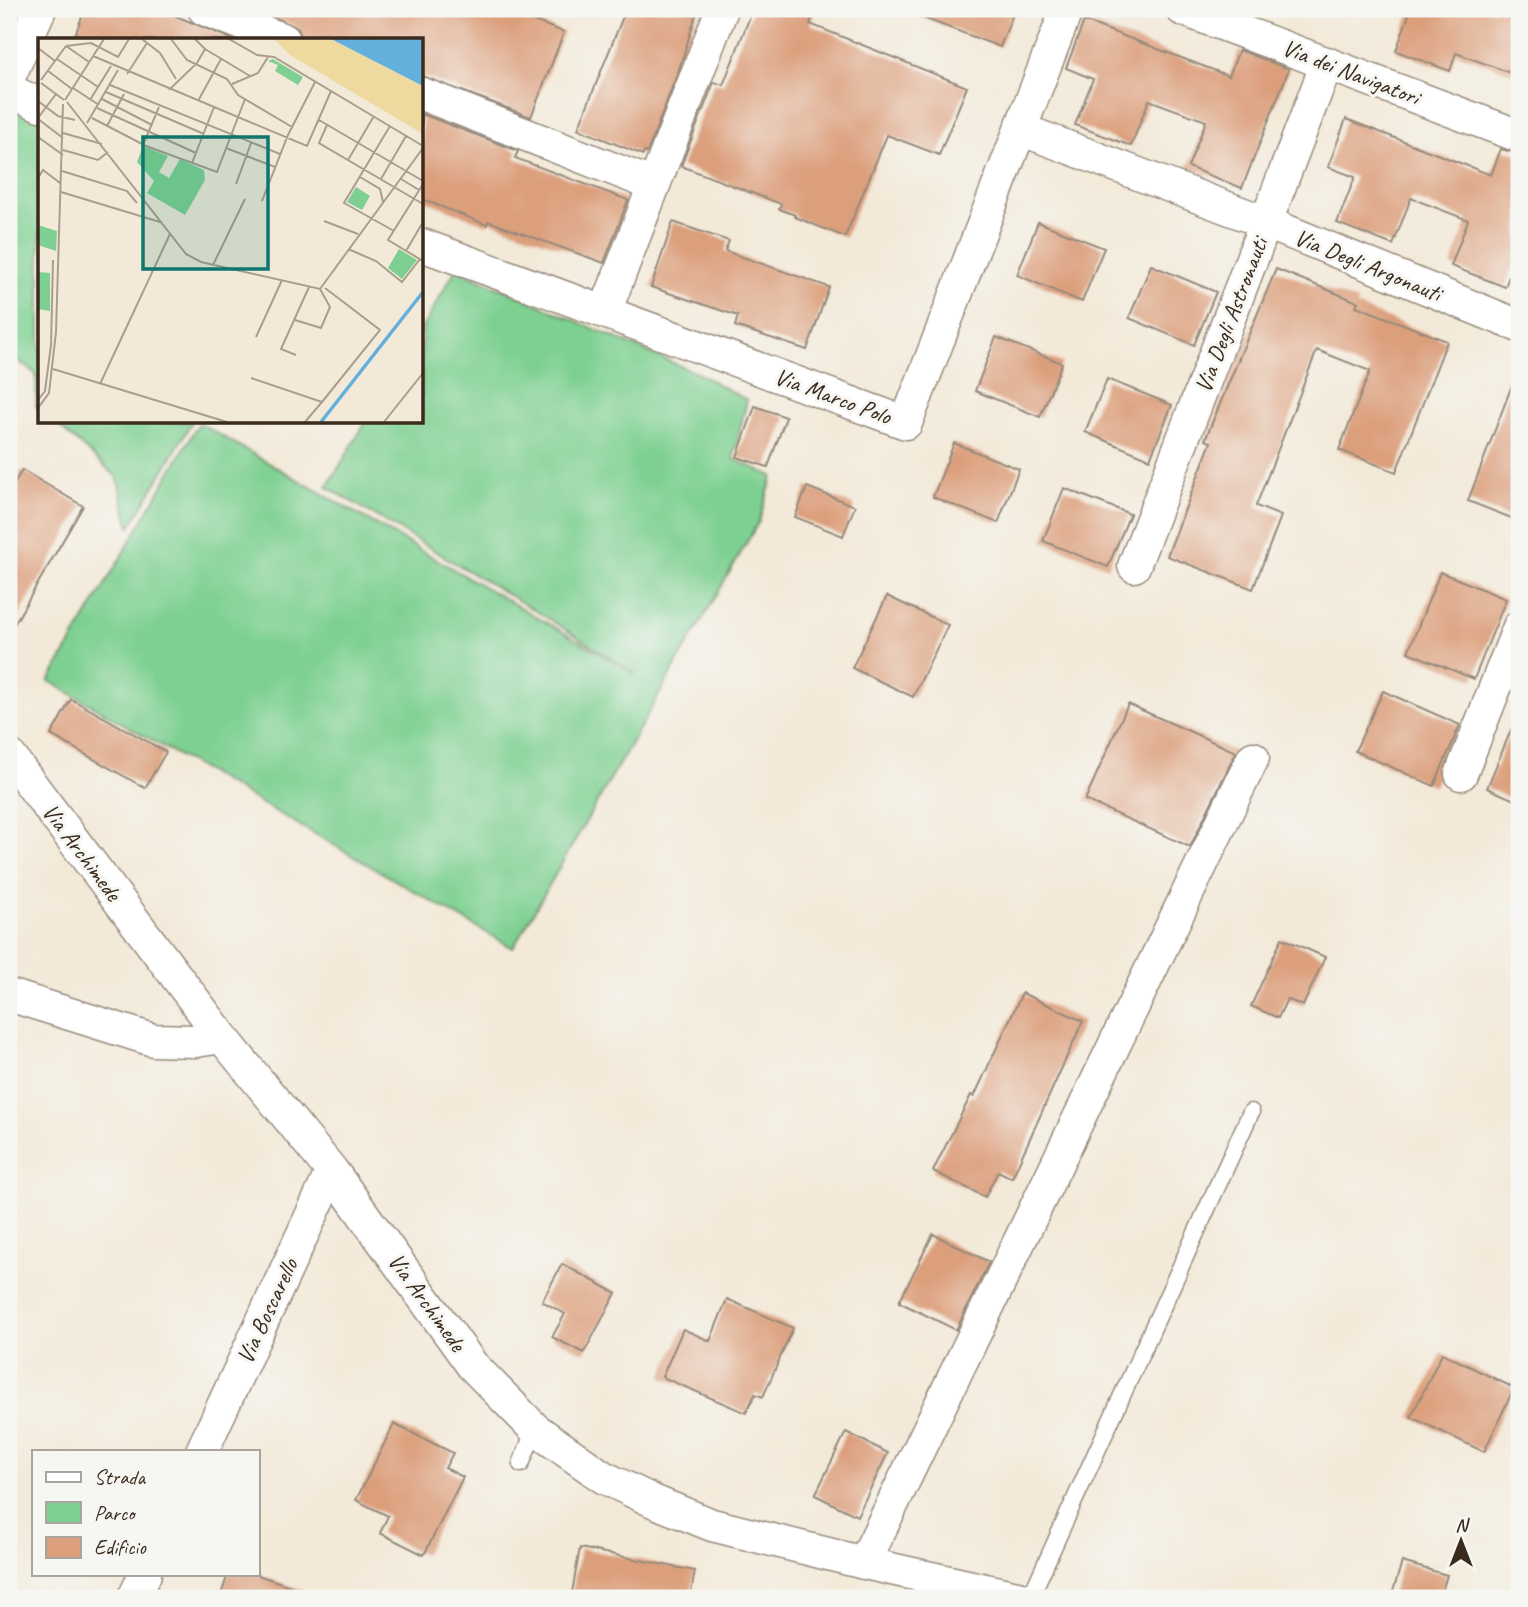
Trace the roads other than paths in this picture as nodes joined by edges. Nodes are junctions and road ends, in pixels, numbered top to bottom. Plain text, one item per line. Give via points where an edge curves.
1 (40, 9) edge
2 (204, 9) edge
3 (722, 9) edge
4 (1067, 9) edge
5 (1182, 9) edge
6 (279, 38) edge
7 (1327, 64) junction
8 (9, 77) edge
9 (9, 90) edge
10 (424, 95) edge
11 (38, 104) edge
12 (1020, 129) junction
13 (1519, 135) edge
14 (654, 185) junction
15 (1267, 223) junction
16 (424, 245) edge
17 (605, 312) junction
18 (1519, 326) edge
19 (1134, 566) dead end
20 (1519, 627) edge
21 (9, 755) edge
22 (1253, 758) dead end
23 (1461, 774) dead end
24 (9, 995) edge
25 (222, 1037) junction
26 (1251, 1112) dead end
27 (332, 1171) junction
28 (535, 1429) junction
29 (202, 1450) edge
30 (520, 1464) dead end
31 (864, 1563) junction
32 (144, 1576) edge
33 (134, 1598) edge
34 (1022, 1598) edge
35 (1030, 1598) edge

1 - 8 street
2 - 6 street
3 - 14 street
4 - 12 street, Via Marco Polo
5 - 7 street, Via dei Navigatori
7 - 13 street, Via dei Navigatori
7 - 15 street, Via Degli Astronauti
9 - 11 street
10 - 14 street
12 - 15 street, Via Degli Argonauti
12 - 17 street, Via Marco Polo via 906,423
14 - 17 street
15 - 18 street, Via Degli Argonauti
15 - 19 street, Via Degli Astronauti
16 - 17 street, Via Marco Polo
20 - 23 street
21 - 25 street, Via Archimede
22 - 31 street
24 - 25 street via 153,1040
25 - 27 street, Via Archimede
26 - 35 lane
27 - 28 street, Via Archimede via 472,1365
27 - 29 street, Via Boscarello
28 - 30 lane
28 - 31 street, Via Archimede via 603,1477 653,1501 712,1525
31 - 34 street, Via Archimede
32 - 33 street

